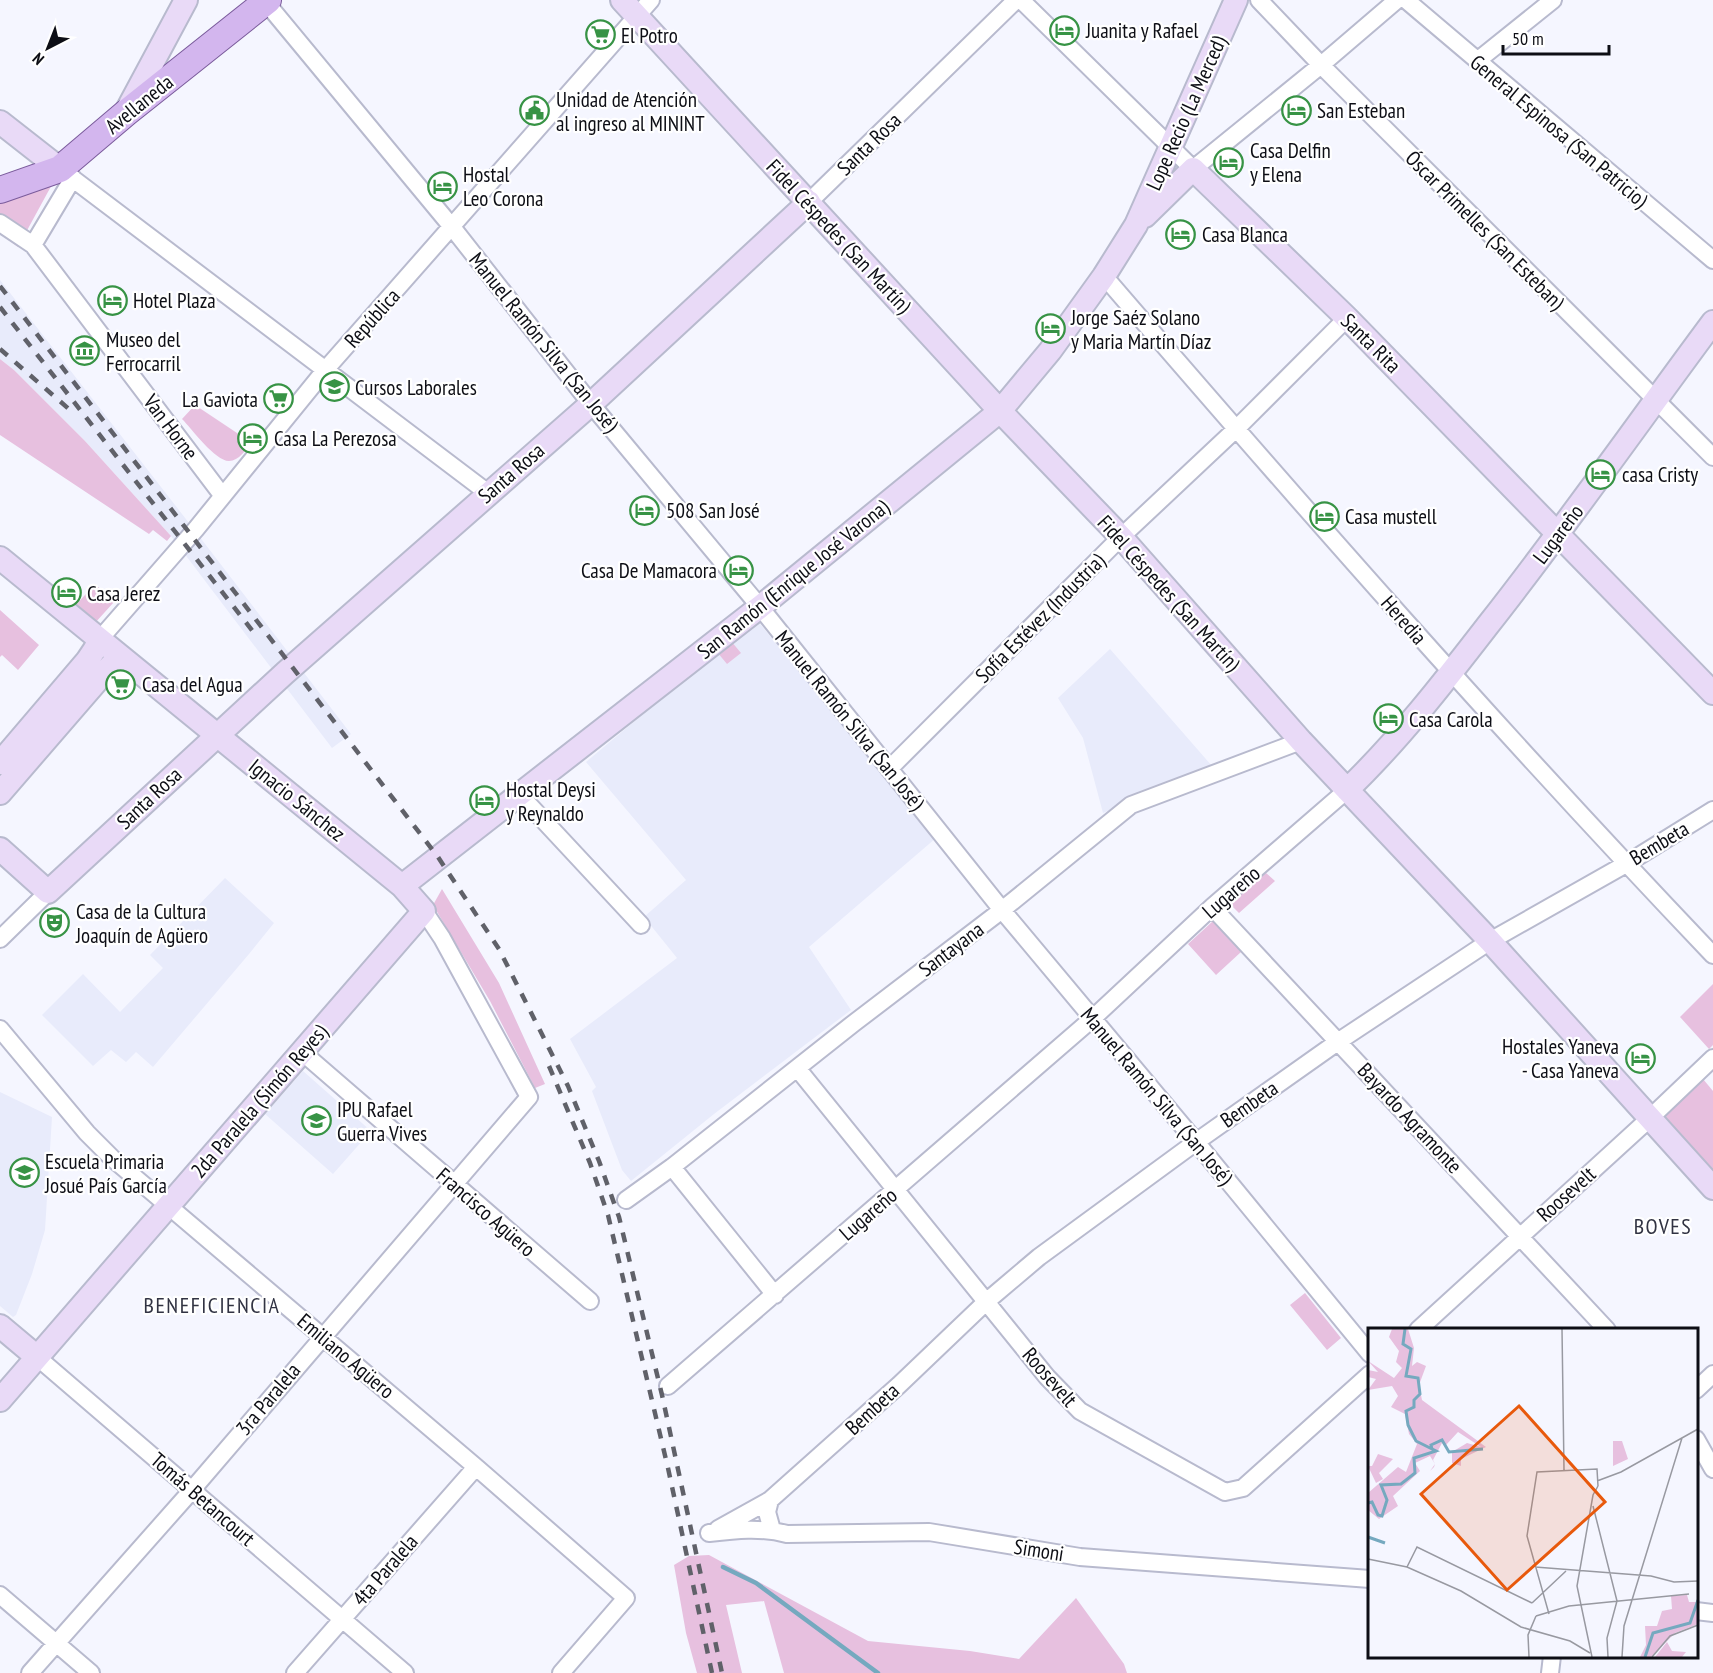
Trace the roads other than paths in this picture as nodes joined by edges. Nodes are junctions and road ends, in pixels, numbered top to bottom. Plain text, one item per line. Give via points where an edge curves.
1 (186, 0) edge
2 (1016, 0) edge
3 (1021, 0) edge
4 (1236, 0) edge
5 (1259, 0) edge
6 (1397, 0) edge
7 (1406, 0) edge
8 (1553, 0) edge
9 (266, 1) edge
10 (636, 5) edge
11 (1477, 61) junction
12 (1321, 65) junction
13 (126, 113) junction
14 (0, 122) edge
15 (1170, 147) junction
16 (1193, 168) junction
17 (67, 173) junction
18 (0, 190) edge
19 (809, 202) junction
20 (0, 223) edge
21 (1136, 225) junction
22 (452, 227) junction
23 (33, 245) junction
24 (1713, 260) edge
25 (1104, 276) junction
26 (1347, 318) junction
27 (1713, 322) edge
28 (326, 369) junction
29 (1656, 400) junction
30 (591, 404) junction
31 (1000, 411) junction
32 (1236, 429) junction
33 (1713, 457) edge
34 (488, 493) junction
35 (222, 495) junction
36 (1559, 534) junction
37 (1121, 537) junction
38 (0, 558) edge
39 (760, 607) junction
40 (99, 640) junction
41 (119, 657) junction
42 (94, 668) junction
43 (1451, 673) junction
44 (1713, 693) edge
45 (218, 734) junction
46 (1301, 741) junction
47 (0, 763) edge
48 (890, 769) junction
49 (1347, 790) junction
50 (0, 793) edge
51 (519, 794) junction
52 (1713, 810) edge
53 (0, 849) edge
54 (1626, 864) junction
55 (402, 886) junction
56 (48, 892) junction
57 (1212, 907) junction
58 (1002, 910) junction
59 (424, 911) junction
60 (641, 925) dead end
61 (0, 939) edge
62 (1490, 941) junction
63 (1713, 955) edge
64 (1092, 1019) junction
65 (0, 1029) edge
66 (1339, 1041) junction
67 (302, 1052) junction
68 (1713, 1058) edge
69 (797, 1068) junction
70 (529, 1097) joint
71 (1649, 1119) junction
72 (1196, 1142) junction
73 (672, 1167) junction
74 (453, 1184) junction
75 (1713, 1188) edge
76 (896, 1190) junction
77 (626, 1200) dead end
78 (169, 1205) junction
79 (1520, 1236) junction
80 (775, 1295) junction
81 (590, 1301) dead end
82 (987, 1301) junction
83 (0, 1326) edge
84 (1419, 1328) edge
85 (1606, 1328) edge
86 (322, 1336) junction
87 (1368, 1352) edge
88 (37, 1357) junction
89 (1713, 1374) edge
90 (1368, 1376) edge
91 (668, 1386) dead end
92 (1698, 1388) edge
93 (0, 1400) edge
94 (1698, 1443) edge
95 (476, 1467) junction
96 (1713, 1469) edge
97 (192, 1489) junction
98 (770, 1500) junction
99 (772, 1530) junction
100 (709, 1533) joint
101 (1368, 1579) edge
102 (0, 1595) edge
103 (1698, 1611) edge
104 (1713, 1613) edge
105 (342, 1619) junction
106 (56, 1643) junction
107 (1552, 1658) edge
108 (30, 1673) edge
109 (91, 1673) edge
110 (295, 1673) edge
111 (405, 1673) edge
112 (561, 1673) edge
113 (1550, 1673) edge

1 - 13 street
2 - 19 street, Santa Rosa
3 - 15 street, Santa Rita
4 - 15 street, Lope Recio (La Merced)
5 - 12 street, Óscar Primelles (San Esteban)
6 - 12 street
7 - 11 street, General Espinosa (San Patricio)
8 - 11 street
9 - 13 main road, Avellaneda
9 - 22 street, Manuel Ramón Silva (San José)
10 - 19 street, Fidel Céspedes (San Martín)
10 - 22 street, República
11 - 24 street, General Espinosa (San Patricio)
12 - 16 street
12 - 29 street, Óscar Primelles (San Esteban)
13 - 17 main road, Avellaneda
14 - 17 street
15 - 16 street, Santa Rita
15 - 21 street, Lope Recio (La Merced)
16 - 21 street
16 - 26 street, Santa Rita
17 - 18 main road, Avellaneda
17 - 23 street
17 - 28 street
19 - 30 street, Santa Rosa
19 - 31 street, Fidel Céspedes (San Martín)
20 - 23 street, Van Horne
21 - 25 street, San Ramón (Enrique José Varona)
22 - 28 street, República
22 - 30 street, Manuel Ramón Silva (San José)
23 - 35 street, Van Horne
25 - 31 street, San Ramón (Enrique José Varona)
25 - 32 street, Heredia
26 - 32 street, Sofía Estévez (Industria)
26 - 36 street, Santa Rita
27 - 29 street, Lugareño
28 - 34 street
28 - 35 street, República
29 - 33 street, Óscar Primelles (San Esteban)
29 - 36 street, Lugareño
30 - 34 street, Santa Rosa
30 - 39 street, Manuel Ramón Silva (San José)
31 - 37 street, Fidel Céspedes (San Martín)
31 - 39 street, San Ramón (Enrique José Varona)
32 - 37 street, Sofía Estévez (Industria)
32 - 43 street, Heredia
34 - 45 street, Santa Rosa
35 - 40 street, República
36 - 43 street, Lugareño
36 - 44 street, Santa Rita
37 - 46 street, Fidel Céspedes (San Martín)
37 - 48 street, Sofía Estévez (Industria)
38 - 40 street, Ignacio Sánchez
39 - 48 street, Manuel Ramón Silva (San José)
39 - 51 street, San Ramón (Enrique José Varona)
40 - 41 street, Ignacio Sánchez
40 - 42 street
41 - 42 street
41 - 45 street, Ignacio Sánchez
42 - 47 street
42 - 50 street
43 - 49 street, Lugareño via 1381,757
43 - 54 street, Heredia
45 - 55 street, Ignacio Sánchez
45 - 56 street, Santa Rosa
46 - 49 street, Fidel Céspedes (San Martín)
46 - 58 street, Santayana via 1131,805
48 - 58 street, Manuel Ramón Silva (San José)
49 - 57 street, Lugareño
49 - 62 street, Fidel Céspedes (San Martín)
51 - 55 street, San Ramón (Enrique José Varona)
51 - 60 street
52 - 54 street, Bembeta
53 - 56 street
54 - 62 street, Bembeta
54 - 63 street, Heredia
55 - 59 street, Ignacio Sánchez
56 - 61 street, Santa Rosa
57 - 64 street, Lugareño
57 - 66 street, Bayardo Agramonte
58 - 64 street, Manuel Ramón Silva (San José)
58 - 69 street, Santayana
59 - 67 street, 2da Paralela (Simón Reyes)
59 - 70 street, Ignacio Sánchez
62 - 66 street, Bembeta
62 - 71 street, Fidel Céspedes (San Martín)
64 - 72 street, Manuel Ramón Silva (San José)
64 - 76 street, Lugareño
65 - 78 street, Emiliano Agüero via 87,1133
66 - 72 street, Bembeta
66 - 79 street, Bayardo Agramonte
67 - 74 street, Francisco Agüero
67 - 78 street, 2da Paralela (Simón Reyes)
68 - 71 street, Roosevelt
69 - 73 street, Santayana
69 - 76 street, Roosevelt
70 - 74 street, 3ra Paralela
71 - 75 street, Fidel Céspedes (San Martín)
71 - 79 street, Roosevelt
72 - 82 street, Bembeta via 1039,1257
72 - 87 street, Manuel Ramón Silva (San José)
73 - 77 street, Santayana
73 - 80 street
74 - 81 street, Francisco Agüero
74 - 86 street, 3ra Paralela
76 - 80 street, Lugareño
76 - 82 street, Roosevelt
78 - 86 street, Emiliano Agüero
78 - 88 street, 2da Paralela (Simón Reyes)
79 - 84 street, Roosevelt
79 - 85 street, Bayardo Agramonte
80 - 91 street, Lugareño
82 - 90 street, Roosevelt via 1080,1412 1225,1491 1243,1488
82 - 98 street, Bembeta
83 - 88 street, Tomás Betancourt
86 - 95 street, Emiliano Agüero
86 - 97 street, 3ra Paralela
88 - 93 street, 2da Paralela (Simón Reyes)
88 - 97 street, Tomás Betancourt
89 - 92 street
94 - 96 street
95 - 105 street, 4ta Paralela
95 - 112 street, Emiliano Agüero via 626,1598
97 - 105 street, Tomás Betancourt
97 - 106 street, 3ra Paralela
98 - 99 street via 767,1512
98 - 100 street, Bembeta
99 - 100 street, Simoni
99 - 101 street, Simoni via 787,1534 929,1532 1080,1557
102 - 106 street
103 - 104 street
105 - 110 street, 4ta Paralela
105 - 111 street, Tomás Betancourt
106 - 108 street, 3ra Paralela
106 - 109 street
107 - 113 street

